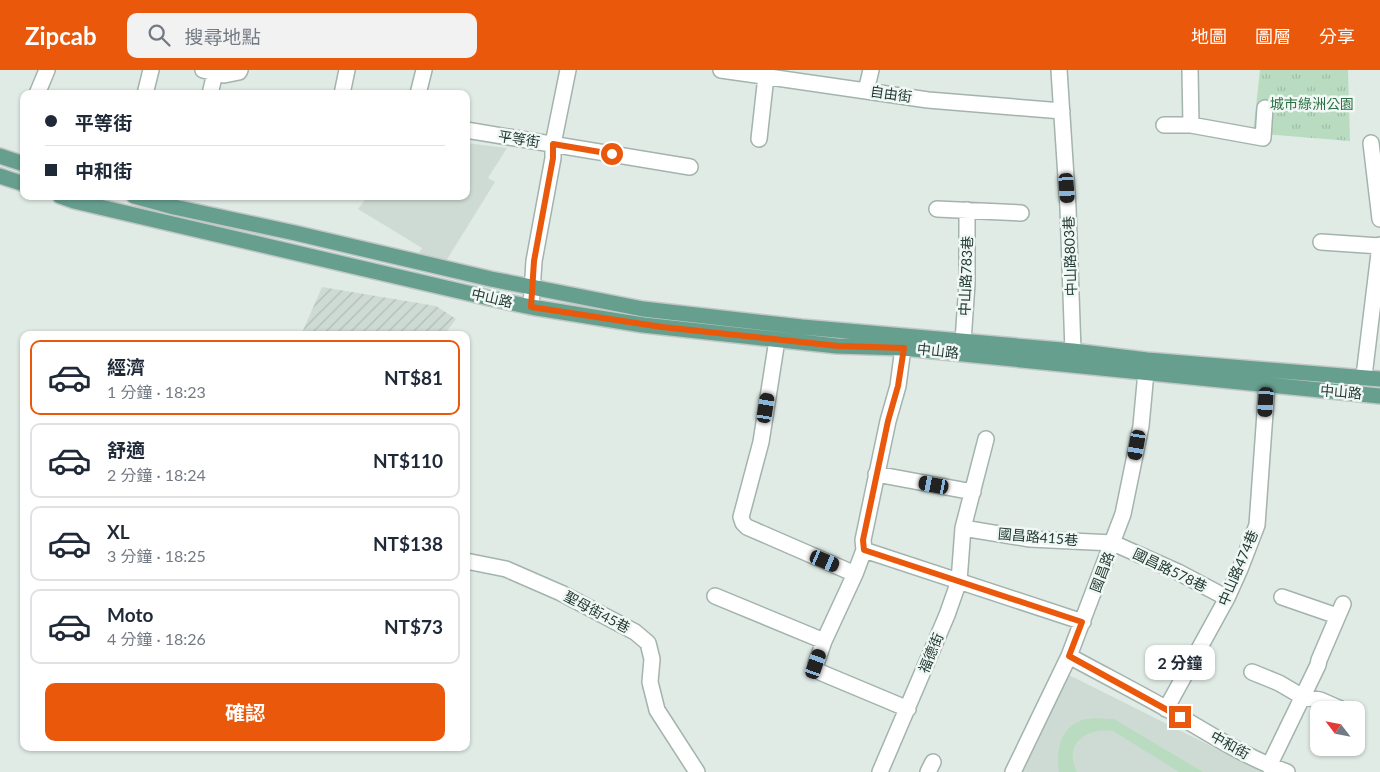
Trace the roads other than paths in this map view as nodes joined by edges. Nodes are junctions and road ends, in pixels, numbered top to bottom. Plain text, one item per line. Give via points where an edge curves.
1 (47, 70) edge
2 (151, 70) edge
3 (240, 70) edge
4 (348, 70) edge
5 (424, 70) edge
6 (568, 70) edge
7 (728, 70) edge
8 (870, 70) edge
9 (1059, 70) edge
10 (1190, 70) edge
11 (209, 71) edge
12 (766, 76) junction
13 (39, 90) edge
14 (146, 90) edge
15 (210, 90) edge
16 (343, 90) edge
17 (419, 90) edge
18 (866, 91) junction
19 (1264, 108) dead end
20 (1062, 111) junction
21 (1164, 124) dead end
22 (1191, 125) junction
23 (470, 131) edge
24 (759, 139) dead end
25 (1371, 143) dead end
26 (553, 144) junction
27 (0, 156) edge
28 (20, 163) edge
29 (690, 167) dead end
30 (0, 176) edge
31 (20, 183) edge
32 (71, 200) edge
33 (149, 200) edge
34 (937, 209) dead end
35 (967, 210) junction
36 (1021, 213) dead end
37 (1380, 219) edge
38 (1321, 242) dead end
39 (1380, 245) edge
40 (533, 287) junction
41 (531, 307) junction
42 (777, 340) junction
43 (962, 341) junction
44 (904, 348) junction
45 (1073, 352) junction
46 (1146, 366) junction
47 (1364, 376) junction
48 (1380, 378) edge
49 (1267, 385) junction
50 (1380, 396) edge
51 (986, 438) dead end
52 (876, 474) junction
53 (973, 492) junction
54 (964, 528) junction
55 (1113, 543) junction
56 (864, 550) junction
57 (470, 562) edge
58 (855, 574) junction
59 (959, 581) junction
60 (715, 596) dead end
61 (1282, 597) dead end
62 (1227, 598) junction
63 (1082, 622) junction
64 (824, 641) junction
65 (1069, 656) junction
66 (1252, 672) dead end
67 (1303, 697) junction
68 (1322, 701) edge
69 (1166, 708) junction
70 (908, 709) junction
71 (1270, 766) junction
72 (697, 772) edge
73 (880, 772) edge
74 (1013, 772) edge
75 (1287, 772) edge

1 - 13 street
2 - 14 street
3 - 11 street via 224,75
4 - 16 street
5 - 17 street
6 - 26 street
7 - 12 street, 自由街
8 - 18 street
9 - 20 street, 中山路803巷
10 - 22 street
11 - 15 street
12 - 18 street, 自由街
12 - 24 street
18 - 20 street, 自由街 via 928,100
19 - 22 street via 1263,138
20 - 45 street, 中山路803巷
21 - 22 street
23 - 26 street, 平等街
25 - 37 street
26 - 29 street, 平等街
26 - 40 street via 534,261
27 - 28 main road
30 - 31 main road
32 - 41 main road, 中山路
33 - 40 main road, 中山路
34 - 35 street
35 - 36 street
35 - 43 street, 中山路783巷 via 967,284
38 - 39 street
39 - 47 street
40 - 41 street
40 - 43 main road, 中山路 via 643,309
41 - 42 main road, 中山路 via 643,325
42 - 44 main road, 中山路
42 - 58 street via 761,442 741,517 743,523
43 - 45 main road, 中山路
44 - 46 main road, 中山路
44 - 52 street
45 - 46 main road, 中山路
46 - 47 main road, 中山路
46 - 49 main road, 中山路
46 - 55 street, 國昌路 via 1130,481
47 - 48 main road, 中山路
49 - 50 main road, 中山路
49 - 62 street, 中山路474巷 via 1256,525
51 - 53 street, 福德街
52 - 53 street
52 - 56 street via 863,540
53 - 54 street, 福德街
54 - 55 street, 國昌路415巷 via 1030,539
54 - 59 street, 福德街
55 - 62 street, 國昌路578巷
55 - 63 street, 國昌路
56 - 58 street
56 - 59 street
57 - 72 street, 聖母街45巷 via 506,569 561,593 635,632 648,643 652,659 650,682 656,710
58 - 64 street
59 - 63 street
59 - 70 street, 福德街
60 - 64 street
61 - 67 street via 1340,610
62 - 69 street, 中山路474巷
63 - 65 street, 國昌路
64 - 70 street via 817,670
65 - 69 street, 中和街
65 - 74 street, 國昌路
66 - 67 street
67 - 68 street
67 - 71 street
69 - 71 street, 中和街 via 1236,750
70 - 73 street, 福德街
71 - 75 street, 中和街

